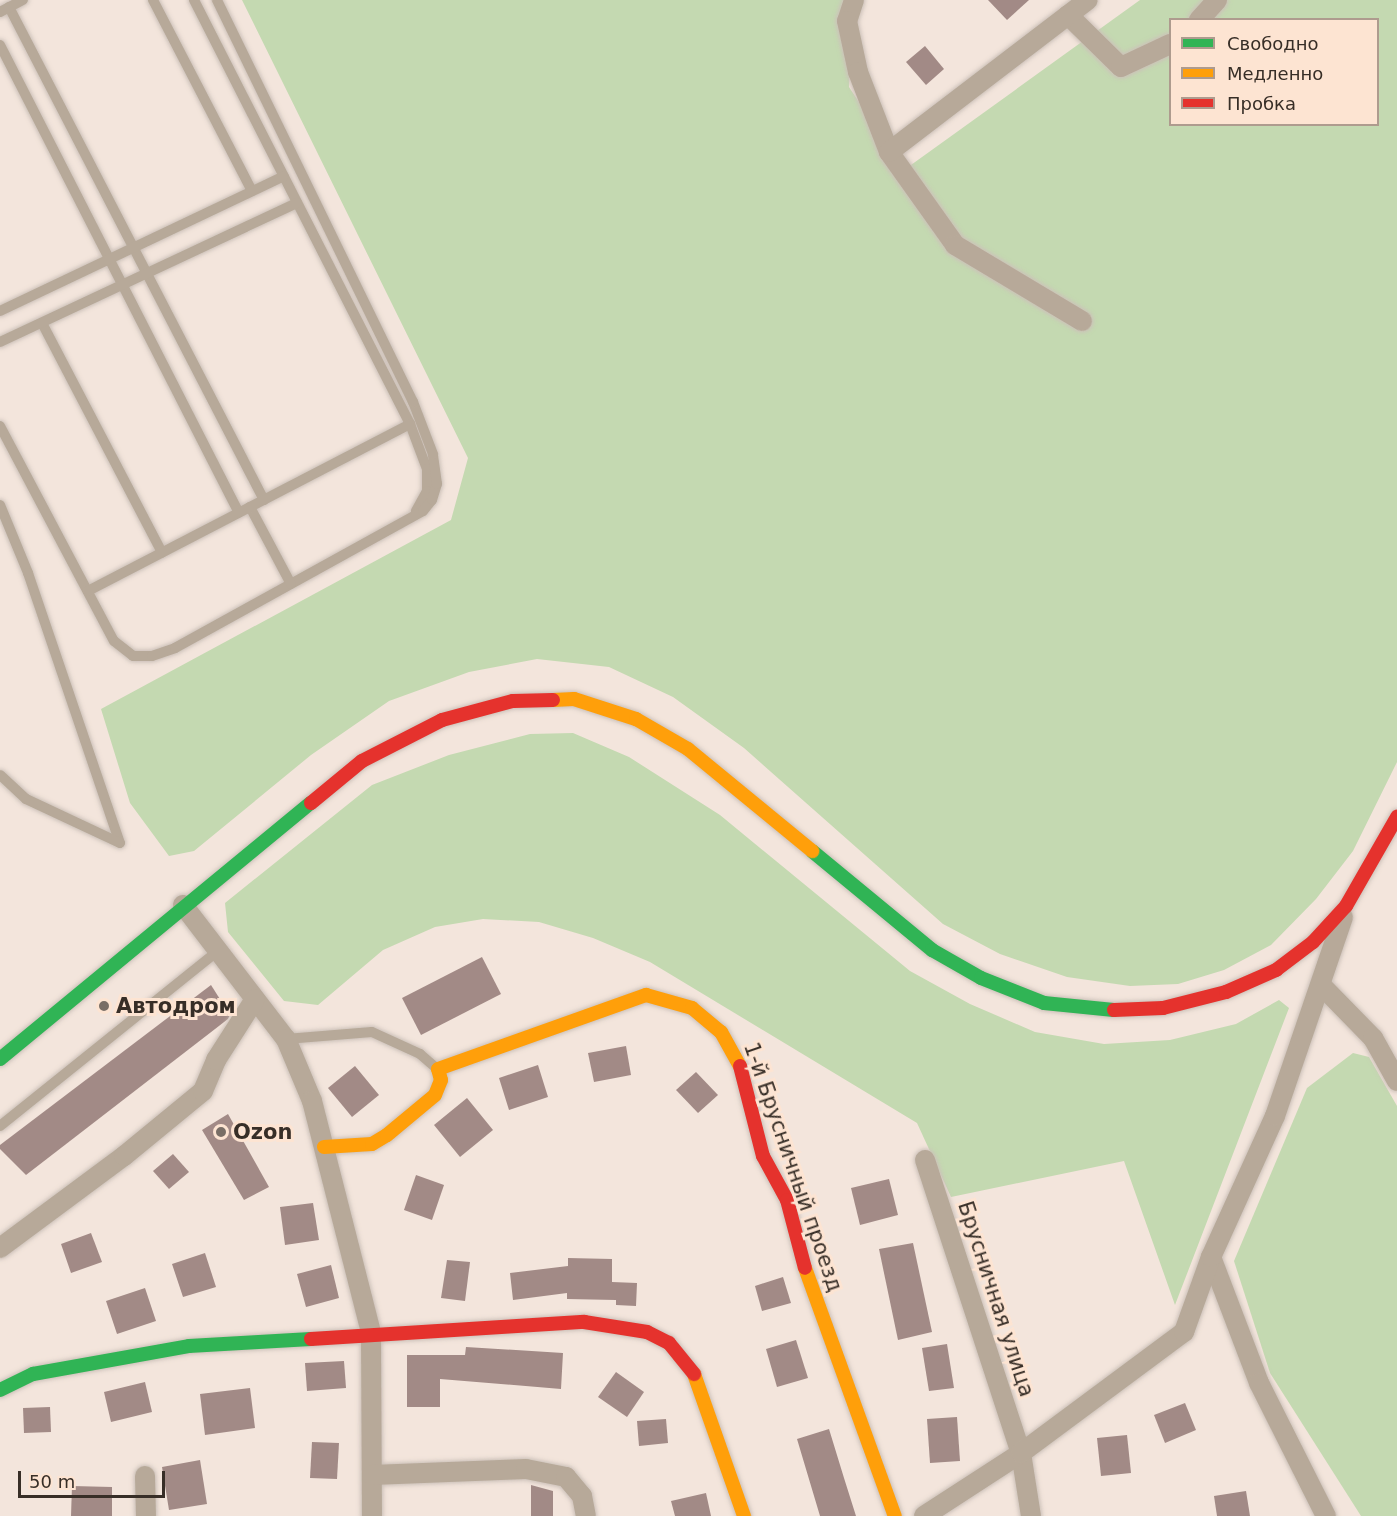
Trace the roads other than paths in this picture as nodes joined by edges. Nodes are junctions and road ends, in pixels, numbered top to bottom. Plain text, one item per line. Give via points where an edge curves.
1 (23, 0) edge
2 (153, 0) edge
3 (194, 0) edge
4 (217, 0) edge
5 (854, 0) edge
6 (1088, 0) edge
7 (1217, 0) edge
8 (4, 9) edge
9 (1068, 15) junction
10 (1201, 18) edge
11 (1169, 44) edge
12 (2, 52) edge
13 (890, 152) junction
14 (284, 176) junction
15 (252, 191) junction
16 (297, 203) junction
17 (133, 248) junction
18 (109, 259) junction
19 (146, 274) junction
20 (122, 285) junction
21 (0, 311) edge
22 (1082, 321) dead end
23 (42, 323) junction
24 (0, 342) edge
25 (410, 424) junction
26 (0, 426) edge
27 (264, 500) junction
28 (0, 505) edge
29 (250, 507) junction
30 (238, 513) junction
31 (399, 524) junction
32 (162, 553) junction
33 (291, 584) junction
34 (88, 591) junction
35 (0, 775) edge
36 (1397, 817) edge
37 (183, 905) junction
38 (1346, 906) junction
39 (218, 951) junction
40 (1322, 986) junction
41 (255, 999) junction
42 (286, 1039) junction
43 (0, 1059) edge
44 (438, 1069) junction
45 (1397, 1081) edge
46 (0, 1126) edge
47 (324, 1147) junction
48 (925, 1160) dead end
49 (0, 1248) edge
50 (1211, 1257) junction
51 (371, 1333) junction
52 (0, 1390) edge
53 (1021, 1453) junction
54 (372, 1475) junction
55 (145, 1476) dead end
56 (146, 1516) edge
57 (372, 1516) edge
58 (586, 1516) edge
59 (744, 1516) edge
60 (895, 1516) edge
61 (924, 1516) edge
62 (1031, 1516) edge
63 (1326, 1516) edge

1 - 8 lane
2 - 15 lane
3 - 14 lane
4 - 31 lane via 413,402 433,454 437,484 432,500 423,512
5 - 13 street via 847,21 858,72
6 - 9 street
7 - 10 street
8 - 17 lane
9 - 11 street via 1121,67
9 - 13 street
12 - 18 lane
13 - 22 street via 955,245
14 - 15 lane
14 - 16 lane
15 - 17 lane
16 - 19 lane
16 - 25 lane
17 - 18 lane
17 - 19 lane
18 - 20 lane
18 - 21 lane
19 - 20 lane
19 - 27 lane
20 - 23 lane
20 - 30 lane
23 - 24 lane
23 - 32 lane
25 - 27 lane
25 - 31 lane via 427,469 427,491 417,510
26 - 34 lane
27 - 29 lane
28 - 35 lane via 28,573 120,843 26,799
29 - 30 lane
29 - 33 lane
30 - 32 lane
31 - 33 lane
32 - 34 lane
33 - 34 lane via 175,648 152,656 133,656 114,641
36 - 38 street
37 - 38 street via 362,761 442,720 513,701 574,699 636,719 688,749 932,950 981,978 1044,1003 1100,1010 1163,1008 1226,992 1276,970 1313,942
37 - 39 street
37 - 43 street
38 - 40 street
39 - 41 street
39 - 46 lane
40 - 45 street via 1372,1038
40 - 50 street via 1275,1116
41 - 42 street
41 - 49 street via 216,1059 203,1091 124,1156
42 - 44 lane via 372,1032 420,1054
42 - 47 street via 312,1101
44 - 47 street via 441,1080 435,1095 379,1141
44 - 60 street, 1-й Брусничный проезд via 646,995 677,1001 707,1018 731,1046 742,1071 763,1156 787,1200 801,1257
47 - 51 street
48 - 53 street, Брусничная улица
50 - 53 street via 1184,1332
50 - 63 street via 1259,1383
51 - 52 street via 189,1346 33,1374
51 - 54 street
51 - 59 street via 584,1322 647,1332 669,1343 693,1372
53 - 61 street
53 - 62 street, Брусничная улица
54 - 57 street
54 - 58 street via 526,1469 566,1477 582,1496
55 - 56 street

